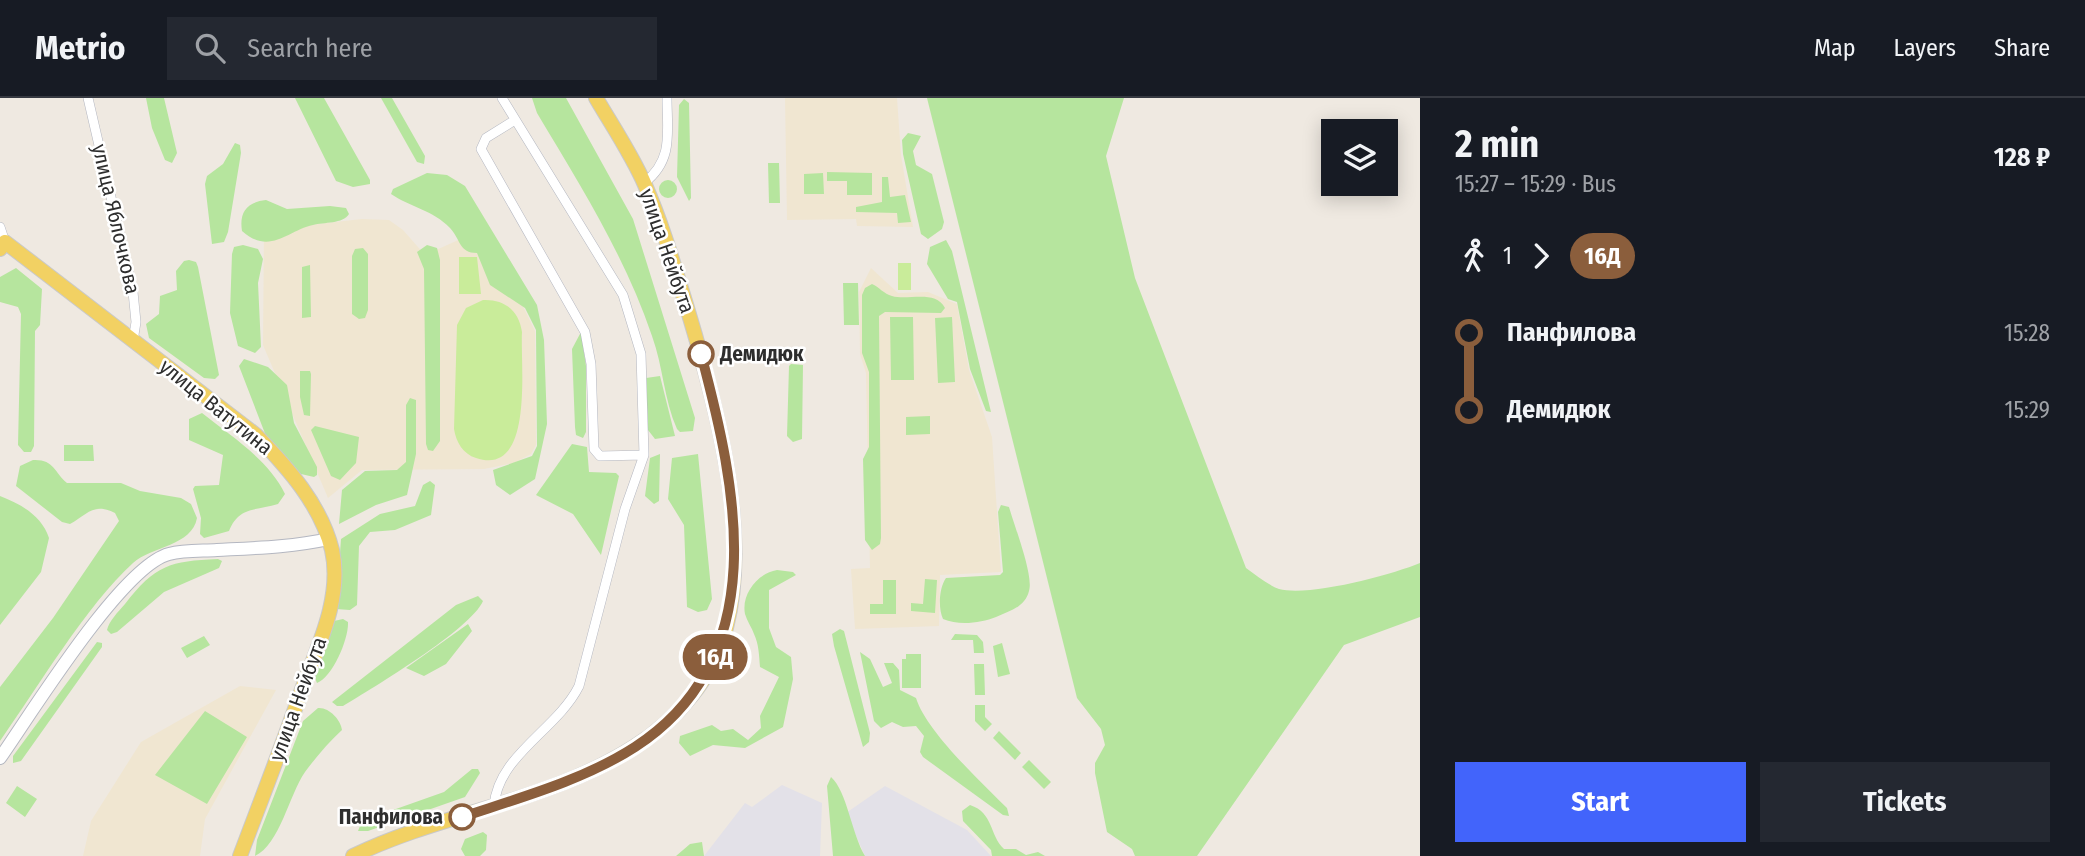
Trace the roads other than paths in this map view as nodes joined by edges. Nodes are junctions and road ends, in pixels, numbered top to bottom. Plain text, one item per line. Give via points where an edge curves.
1 (88, 98) edge
2 (502, 98) edge
3 (596, 98) edge
4 (667, 98) edge
5 (515, 120) junction
6 (644, 183) junction
7 (0, 227) edge
8 (2, 245) edge
9 (133, 341) junction
10 (644, 455) junction
11 (329, 539) junction
12 (0, 758) edge
13 (494, 806) junction
14 (240, 856) edge
15 (353, 856) edge

1 - 9 street, улица Яблочкова via 133,292
2 - 5 street
3 - 6 main road, улица Нейбута
4 - 6 street via 667,152 662,165
5 - 10 street via 626,301 641,354
5 - 10 street via 486,138 481,149 585,332 591,364 594,449 600,456
6 - 13 main road, улица Нейбута via 684,298 722,442 733,555 726,631 708,673 656,732 615,758
7 - 8 street
8 - 9 main road, улица Ватутина
9 - 11 main road, улица Ватутина via 257,435 312,502
10 - 13 street via 625,509 579,686 565,710 503,773
11 - 12 street via 169,553 150,563 94,626
11 - 14 main road, улица Нейбута via 335,568 328,616
13 - 15 main road, улица Нейбута

